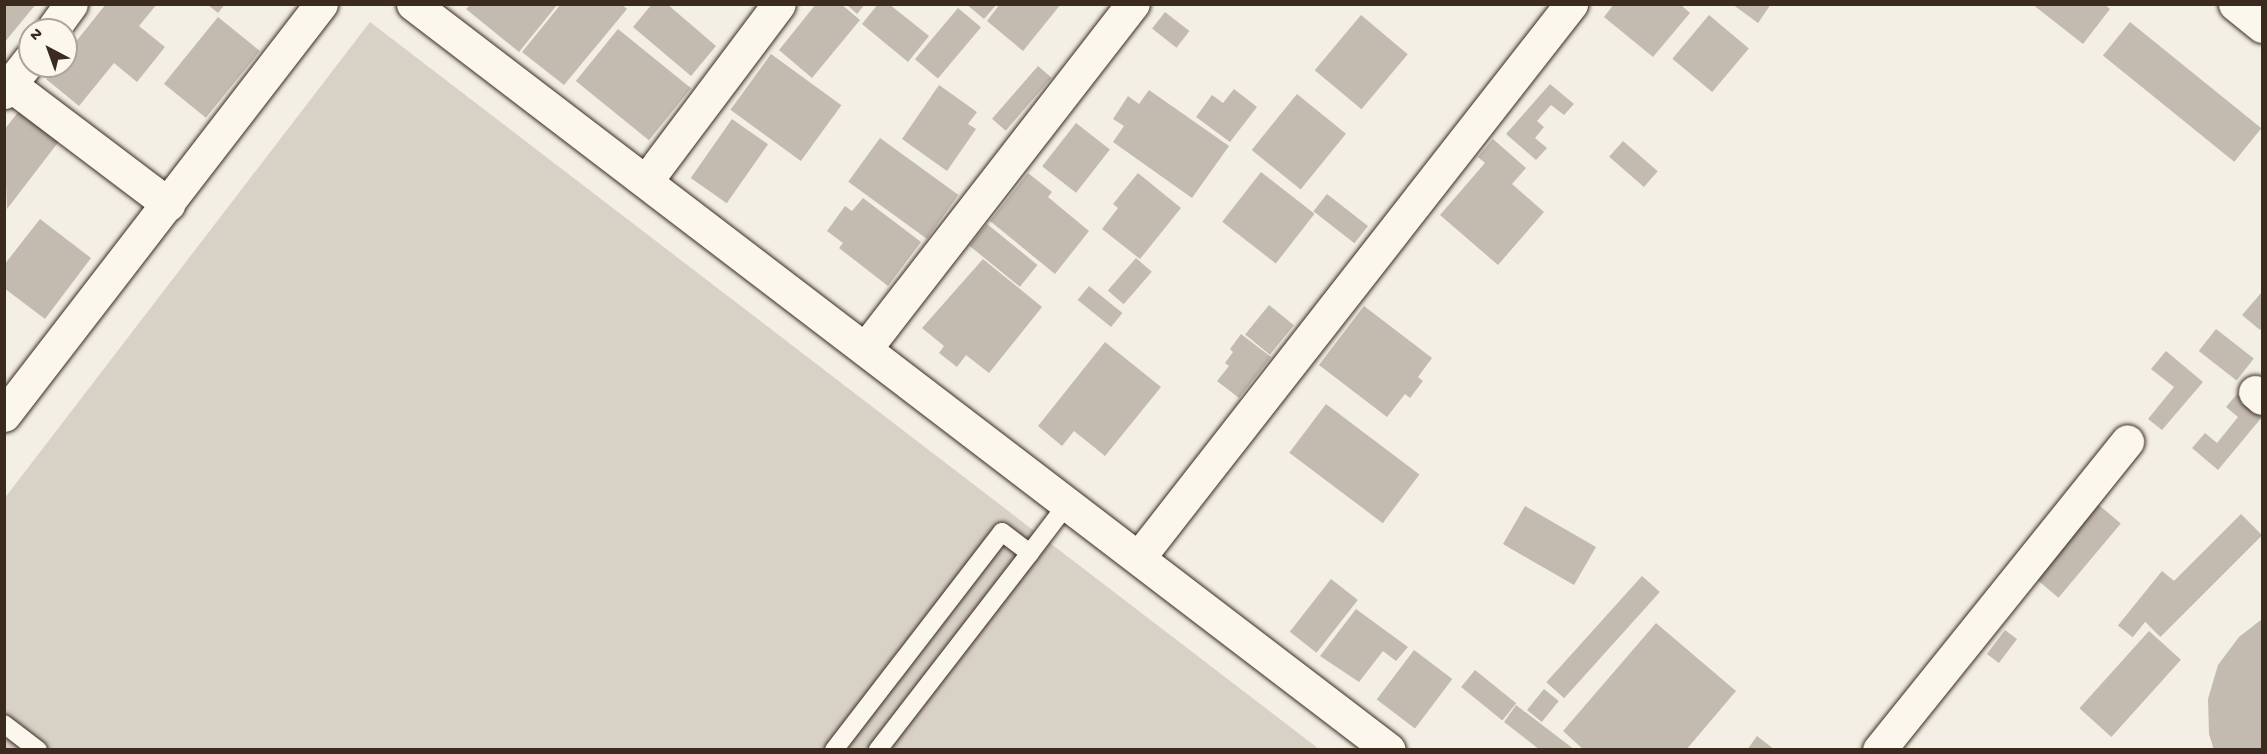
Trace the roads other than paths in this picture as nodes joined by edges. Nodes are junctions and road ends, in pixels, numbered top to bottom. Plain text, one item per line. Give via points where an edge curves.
1 (71, 4) edge
2 (321, 4) edge
3 (413, 4) edge
4 (779, 4) edge
5 (1133, 4) edge
6 (1571, 4) edge
7 (2235, 4) edge
8 (61, 18) edge
9 (2262, 26) edge
10 (18, 72) edge
11 (6, 86) edge
12 (646, 182) junction
13 (168, 204) junction
14 (865, 349) junction
15 (4, 415) edge
16 (2127, 441) dead end
17 (1068, 503) junction
18 (1030, 553) junction
19 (1139, 557) junction
20 (4, 724) edge
21 (38, 750) edge
22 (834, 750) edge
23 (878, 750) edge
24 (1389, 750) edge
25 (1879, 750) edge

1 - 8 street
2 - 13 street
3 - 12 street
4 - 12 street
5 - 14 street
6 - 19 street
7 - 9 street
10 - 11 street
11 - 13 street
12 - 14 street
13 - 15 street
14 - 17 street
16 - 25 street
17 - 18 lane
17 - 19 street
18 - 22 lane via 1002,531
18 - 23 lane
19 - 24 street
20 - 21 lane

